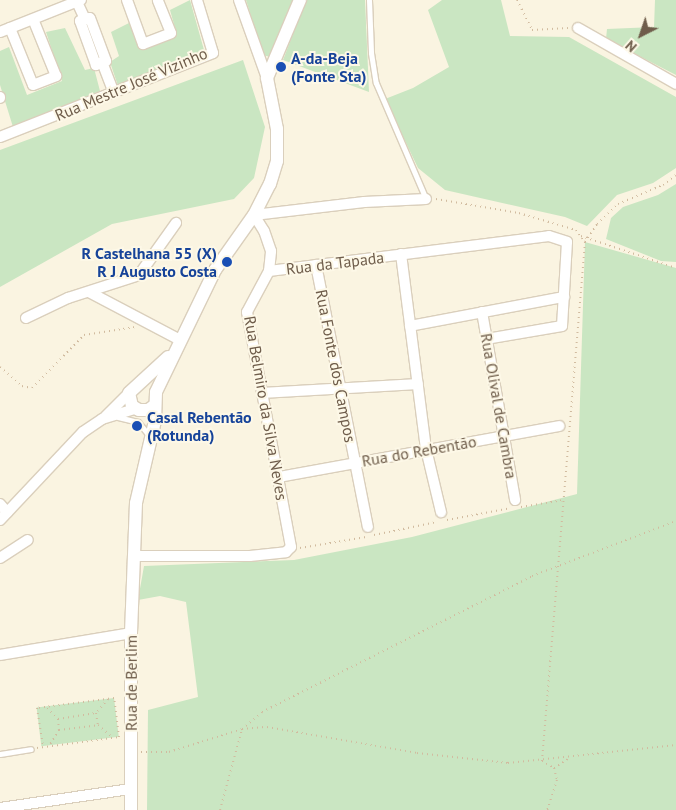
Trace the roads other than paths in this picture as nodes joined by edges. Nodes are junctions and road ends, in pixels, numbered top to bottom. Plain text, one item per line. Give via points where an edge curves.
1 (127, 0) edge
2 (158, 0) edge
3 (197, 0) edge
4 (239, 0) edge
5 (300, 0) edge
6 (369, 0) edge
7 (79, 1) edge
8 (61, 4) edge
9 (33, 19) junction
10 (10, 28) junction
11 (578, 28) road end
12 (0, 32) edge
13 (267, 78) junction
14 (676, 84) edge
15 (114, 93) junction
16 (0, 137) edge
17 (426, 199) joint
18 (254, 215) junction
19 (176, 223) dead end
20 (401, 254) junction
21 (316, 265) junction
22 (269, 271) junction
23 (89, 292) junction
24 (564, 297) junction
25 (482, 312) junction
26 (26, 318) dead end
27 (410, 326) junction
28 (487, 339) junction
29 (180, 340) junction
30 (172, 354) junction
31 (142, 383) junction
32 (418, 384) junction
33 (341, 389) junction
34 (156, 392) junction
35 (129, 393) junction
36 (262, 393) junction
37 (145, 408) junction
38 (102, 419) junction
39 (558, 426) dead end
40 (504, 435) junction
41 (151, 437) junction
42 (426, 449) junction
43 (355, 463) junction
44 (279, 478) junction
45 (515, 500) dead end
46 (2, 512) edge
47 (441, 512) dead end
48 (368, 527) dead end
49 (28, 540) dead end
50 (134, 556) junction
51 (0, 558) edge
52 (131, 633) junction
53 (0, 655) edge
54 (31, 749) dead end
55 (0, 754) edge
56 (131, 789) junction
57 (0, 808) edge
58 (131, 810) edge

1 - 2 street via 143,44 171,33
3 - 15 street, Rua Mestre José Vizinho via 213,53
4 - 13 street
5 - 13 street
6 - 17 lane via 376,83
7 - 8 street
7 - 15 street via 85,20 90,18
8 - 9 street
9 - 10 street
9 - 10 street via 56,76 33,86
10 - 12 street
11 - 14 street
13 - 18 street via 278,129 276,161 270,184
15 - 16 street, Rua Mestre José Vizinho
17 - 18 street via 364,202
18 - 22 street, Rua Belmiro da Silva Neves via 264,231 270,251
18 - 29 street via 215,270
19 - 23 street via 139,275
20 - 21 street, Rua da Tapada
20 - 24 street, Rua da Tapada via 549,236 567,242
20 - 27 street
21 - 22 street, Rua da Tapada
21 - 33 street, Rua Fonte dos Campos
22 - 36 street, Rua Belmiro da Silva Neves via 247,312
23 - 26 street
23 - 29 street
24 - 25 street
24 - 28 street via 562,326
25 - 27 street
25 - 28 street, Rua Olival de Cambra
27 - 32 street
28 - 40 street, Rua Olival de Cambra
29 - 30 street
30 - 31 street
30 - 34 street
31 - 34 street via 150,385
31 - 35 street
32 - 33 street
32 - 42 street
33 - 36 street
33 - 43 street, Rua Fonte dos Campos
34 - 37 street
35 - 37 street via 130,402
35 - 38 street
36 - 44 street, Rua Belmiro da Silva Neves
37 - 38 street
37 - 41 street
38 - 41 lane via 132,418 143,425
38 - 46 street via 83,432
39 - 40 street, Rua do Rebentão
40 - 42 street, Rua do Rebentão
40 - 45 street, Rua Olival de Cambra
41 - 50 street, Rua de Berlim via 136,503
42 - 43 street, Rua do Rebentão
42 - 47 street
43 - 44 street, Rua do Rebentão
43 - 48 street, Rua Fonte dos Campos
44 - 50 street, Rua Belmiro da Silva Neves via 290,550 250,556
49 - 51 street
50 - 52 street, Rua de Berlim
52 - 53 street
52 - 56 street, Rua de Berlim
54 - 55 lane
56 - 57 street
56 - 58 street, Rua de Berlim

